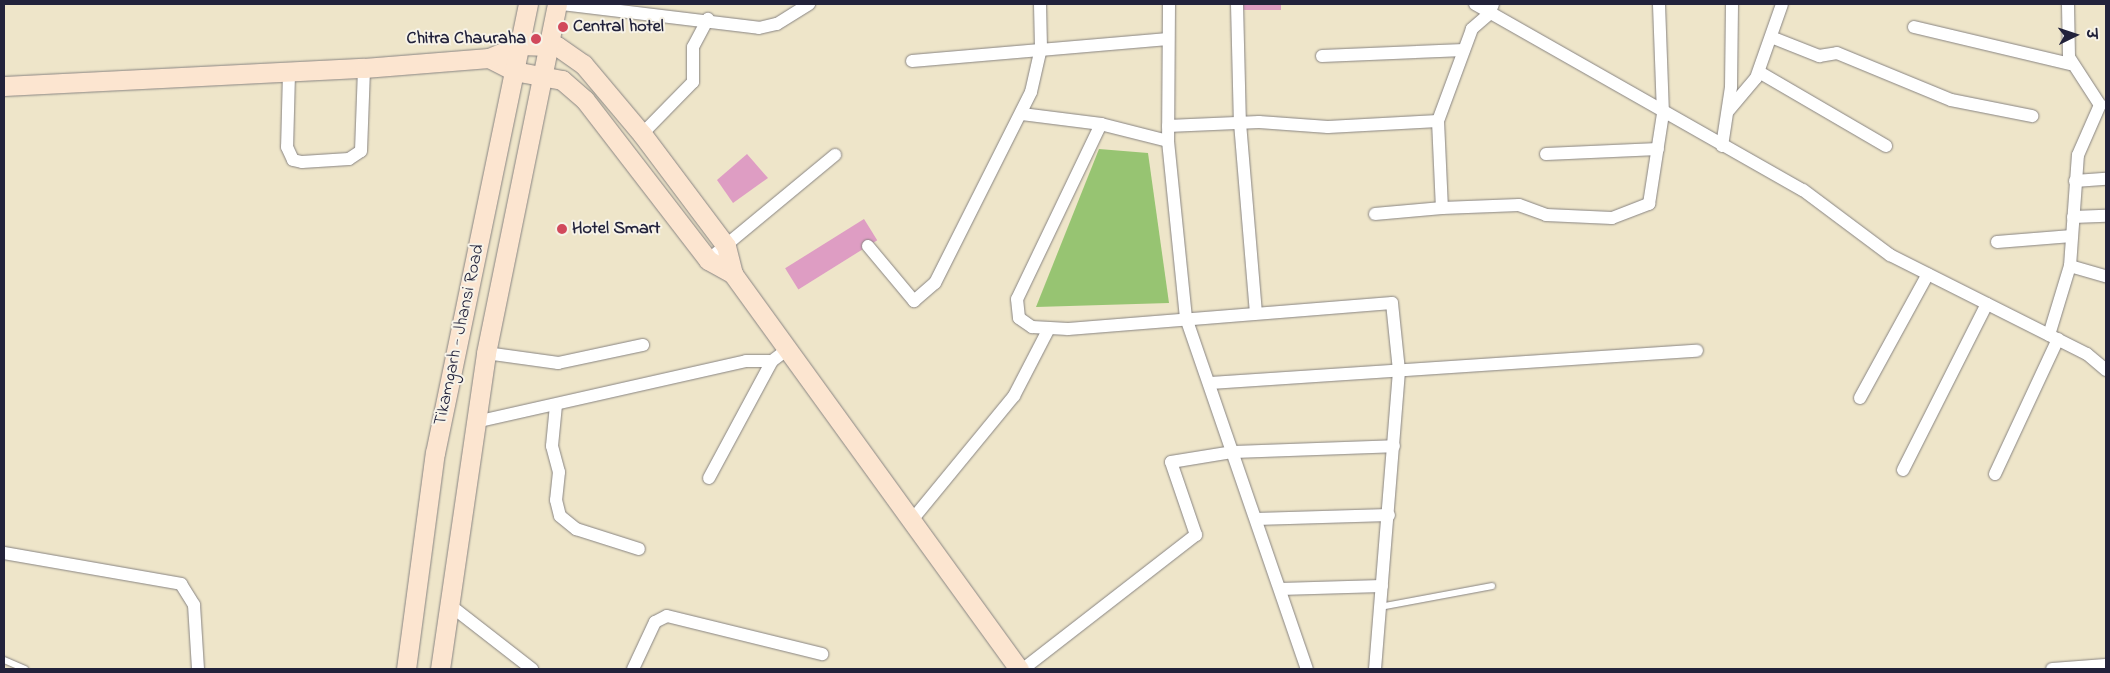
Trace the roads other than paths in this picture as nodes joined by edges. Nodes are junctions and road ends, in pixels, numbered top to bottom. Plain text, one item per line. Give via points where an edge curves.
1 (528, 4) edge
2 (557, 4) edge
3 (562, 4) edge
4 (809, 4) edge
5 (1040, 4) edge
6 (1169, 4) edge
7 (1237, 4) edge
8 (1475, 4) edge
9 (1659, 4) edge
10 (1732, 4) edge
11 (1782, 4) edge
12 (2068, 4) edge
13 (1491, 9) edge
14 (708, 19) junction
15 (1914, 28) dead end
16 (1771, 37) junction
17 (1168, 39) junction
18 (547, 44) junction
19 (519, 45) junction
20 (1040, 48) junction
21 (1464, 50) junction
22 (1322, 56) dead end
23 (489, 58) junction
24 (912, 61) dead end
25 (2071, 64) junction
26 (364, 68) junction
27 (514, 71) junction
28 (1758, 72) junction
29 (289, 73) junction
30 (541, 74) junction
31 (4, 86) edge
32 (2103, 103) edge
33 (1728, 111) junction
34 (1022, 114) junction
35 (1663, 114) junction
36 (2032, 116) dead end
37 (1438, 121) junction
38 (1240, 123) junction
39 (1101, 124) junction
40 (1168, 126) junction
41 (642, 134) junction
42 (1168, 141) junction
43 (1722, 146) junction
44 (1886, 146) dead end
45 (1658, 149) junction
46 (1546, 154) dead end
47 (835, 155) dead end
48 (2106, 179) edge
49 (2075, 182) junction
50 (1442, 208) junction
51 (1375, 214) dead end
52 (2106, 216) edge
53 (2073, 217) junction
54 (2072, 236) junction
55 (1997, 242) dead end
56 (726, 246) junction
57 (868, 246) dead end
58 (708, 260) junction
59 (2070, 266) junction
60 (733, 274) junction
61 (1928, 274) junction
62 (2106, 276) edge
63 (1987, 304) junction
64 (1256, 312) junction
65 (1186, 318) junction
66 (1048, 330) junction
67 (2053, 337) junction
68 (643, 345) dead end
69 (789, 348) junction
70 (1696, 351) dead end
71 (486, 353) junction
72 (772, 361) junction
73 (2106, 370) edge
74 (1399, 371) junction
75 (1209, 384) junction
76 (1860, 398) dead end
77 (556, 405) junction
78 (480, 421) junction
79 (1394, 446) junction
80 (1233, 452) junction
81 (1903, 470) dead end
82 (1995, 474) dead end
83 (709, 478) dead end
84 (1389, 515) junction
85 (1256, 519) junction
86 (912, 520) junction
87 (639, 549) dead end
88 (4, 553) edge
89 (1382, 586) junction
90 (1492, 586) dead end
91 (1280, 589) junction
92 (451, 606) junction
93 (1380, 607) junction
94 (822, 654) dead end
95 (4, 660) edge
96 (2106, 665) edge
97 (25, 669) edge
98 (198, 669) edge
99 (406, 669) edge
100 (440, 669) edge
101 (532, 669) edge
102 (632, 669) edge
103 (1019, 669) edge
104 (1023, 669) edge
105 (1307, 669) edge
106 (1375, 669) edge
107 (2052, 669) edge

1 - 19 street, Tikamgarh - Jhansi Road
2 - 18 street, Tikamgarh - Jhansi Road
3 - 14 street
4 - 14 street via 767,27
5 - 20 street
6 - 17 street
7 - 38 street
8 - 13 street
9 - 35 street
10 - 33 street
11 - 16 street
12 - 25 street
13 - 21 street via 1472,29
13 - 35 street
14 - 41 street via 693,47 693,82
15 - 25 street
16 - 28 street
16 - 36 street via 1819,56 1837,53 1951,100
17 - 20 street
17 - 40 street
18 - 19 street
18 - 30 street, Tikamgarh - Jhansi Road
18 - 41 street via 568,51 583,64
19 - 23 street
19 - 27 street, Tikamgarh - Jhansi Road
20 - 24 street
20 - 34 street
21 - 22 street
21 - 37 street
23 - 26 street
23 - 27 street
25 - 32 street
26 - 29 street
26 - 29 street via 361,151 349,159 293,160 287,147
27 - 30 street
27 - 99 street, Tikamgarh - Jhansi Road via 435,453
28 - 33 street via 1750,90
28 - 44 street
29 - 31 street
30 - 58 street via 562,80 585,100
30 - 71 street, Tikamgarh - Jhansi Road
32 - 49 street via 2078,155
33 - 43 street
34 - 39 street
34 - 57 street via 941,273 918,300 913,299
35 - 43 street
35 - 45 street
37 - 38 street via 1328,127
37 - 50 street
38 - 40 street
38 - 64 street
39 - 42 street
39 - 66 street via 1017,299 1019,318 1032,327
40 - 42 street
41 - 56 street
42 - 65 street
43 - 61 street via 1803,190 1890,255
45 - 46 street
45 - 50 street via 1649,204 1612,218 1546,215 1519,205
47 - 56 street
48 - 49 street
49 - 53 street
50 - 51 street
52 - 53 street
53 - 54 street
54 - 55 street
54 - 59 street
56 - 58 street
56 - 60 street
58 - 60 street
59 - 62 street
59 - 67 street
60 - 69 street
61 - 63 street
61 - 76 street
63 - 67 street
63 - 81 street
64 - 65 street
64 - 74 street via 1392,303
65 - 66 street
65 - 75 street
66 - 86 street via 1014,396
67 - 73 street
67 - 82 street
68 - 71 street via 558,363
69 - 72 street
69 - 86 street
70 - 74 street
71 - 78 street, Tikamgarh - Jhansi Road
72 - 77 street via 746,361
72 - 83 street
74 - 75 street
74 - 79 street
75 - 80 street
77 - 78 street
77 - 87 street via 552,446 559,472 556,500 560,516 576,529
78 - 92 street, Tikamgarh - Jhansi Road
79 - 80 street
79 - 84 street
80 - 85 street
80 - 104 street via 1171,462 1196,535
84 - 85 street
84 - 89 street
85 - 91 street
86 - 103 street
88 - 98 street via 181,584 194,605
89 - 91 street
89 - 93 street
90 - 93 lane
91 - 105 street
92 - 100 street, Tikamgarh - Jhansi Road
92 - 101 street
93 - 106 street
94 - 102 street via 667,616 655,622
95 - 97 lane
96 - 107 street

